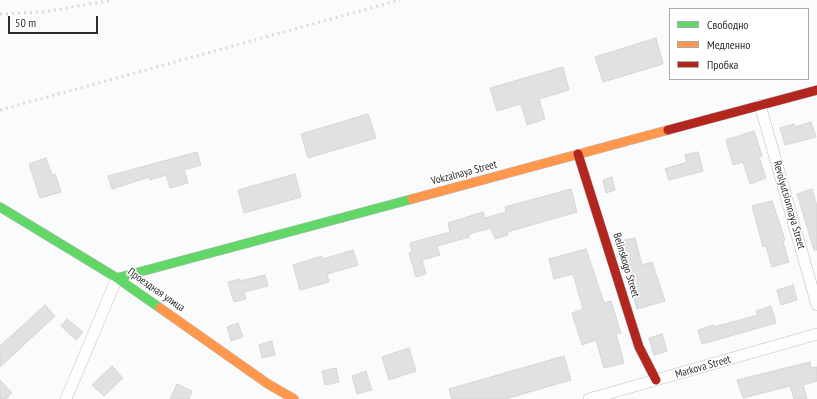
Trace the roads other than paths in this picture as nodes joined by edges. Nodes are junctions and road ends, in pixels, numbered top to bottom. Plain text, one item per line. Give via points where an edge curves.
1 (817, 90) edge
2 (760, 105) junction
3 (578, 154) junction
4 (0, 206) edge
5 (117, 278) junction
6 (817, 305) edge
7 (817, 334) edge
8 (656, 380) junction
9 (66, 399) edge
10 (294, 399) edge
11 (589, 399) edge

1 - 2 street, Vokzalnaya Street
2 - 3 street, Vokzalnaya Street
2 - 6 street, Revolyutsionnaya Street
3 - 5 street, Vokzalnaya Street
3 - 8 street, Belinskogo Street via 639,347
4 - 5 street, Проездная улица
5 - 9 street
5 - 10 street, Проездная улица via 268,384
7 - 8 street, Markova Street
8 - 11 street, Markova Street

